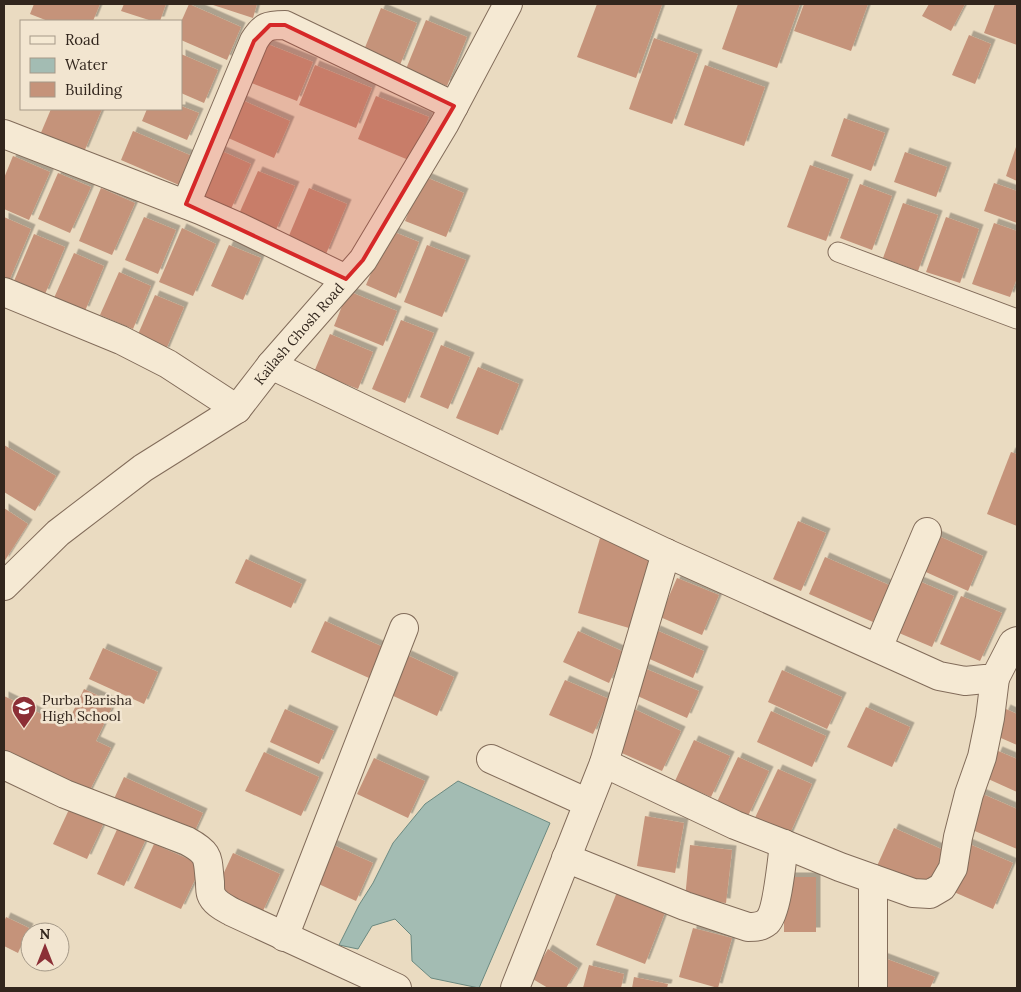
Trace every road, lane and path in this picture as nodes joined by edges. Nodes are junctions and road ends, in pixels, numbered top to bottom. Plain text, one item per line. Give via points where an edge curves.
1 (508, 4) edge
2 (454, 106) junction
3 (4, 134) edge
4 (186, 204) junction
5 (838, 252) dead end
6 (346, 280) junction
7 (4, 292) edge
8 (1017, 319) edge
9 (271, 366) junction
10 (237, 409) junction
11 (927, 532) dead end
12 (666, 552) junction
13 (7, 578) edge
14 (404, 628) dead end
15 (1017, 641) edge
16 (878, 648) junction
17 (995, 678) junction
18 (491, 759) dead end
19 (604, 762) junction
20 (4, 765) edge
21 (588, 803) junction
22 (784, 844) junction
23 (566, 858) junction
24 (873, 879) junction
25 (284, 937) junction
26 (397, 988) edge
27 (515, 988) edge
28 (873, 988) edge

1 - 2 street, Kailash Ghosh Road
2 - 4 street via 285,25 270,25 260,31 254,41
2 - 6 street, Kailash Ghosh Road via 364,260
3 - 4 street
4 - 6 street
5 - 8 lane
6 - 9 street, Kailash Ghosh Road
7 - 10 street via 121,340 168,364
9 - 10 street, Kailash Ghosh Road
9 - 12 street
10 - 13 street, Kailash Ghosh Road via 143,468 58,533
11 - 16 street
12 - 16 street
12 - 19 street
14 - 25 street
15 - 17 street
16 - 17 street via 939,676 965,681
17 - 24 street via 982,757 969,794 953,868 942,887 930,894 913,893
18 - 21 street
19 - 21 street
19 - 22 street
20 - 25 street via 65,794 187,841 206,855 211,895 219,904
21 - 23 street
22 - 23 street via 774,907 768,922 758,927 748,927 685,906
22 - 24 street
23 - 27 street
24 - 28 street
25 - 26 street

